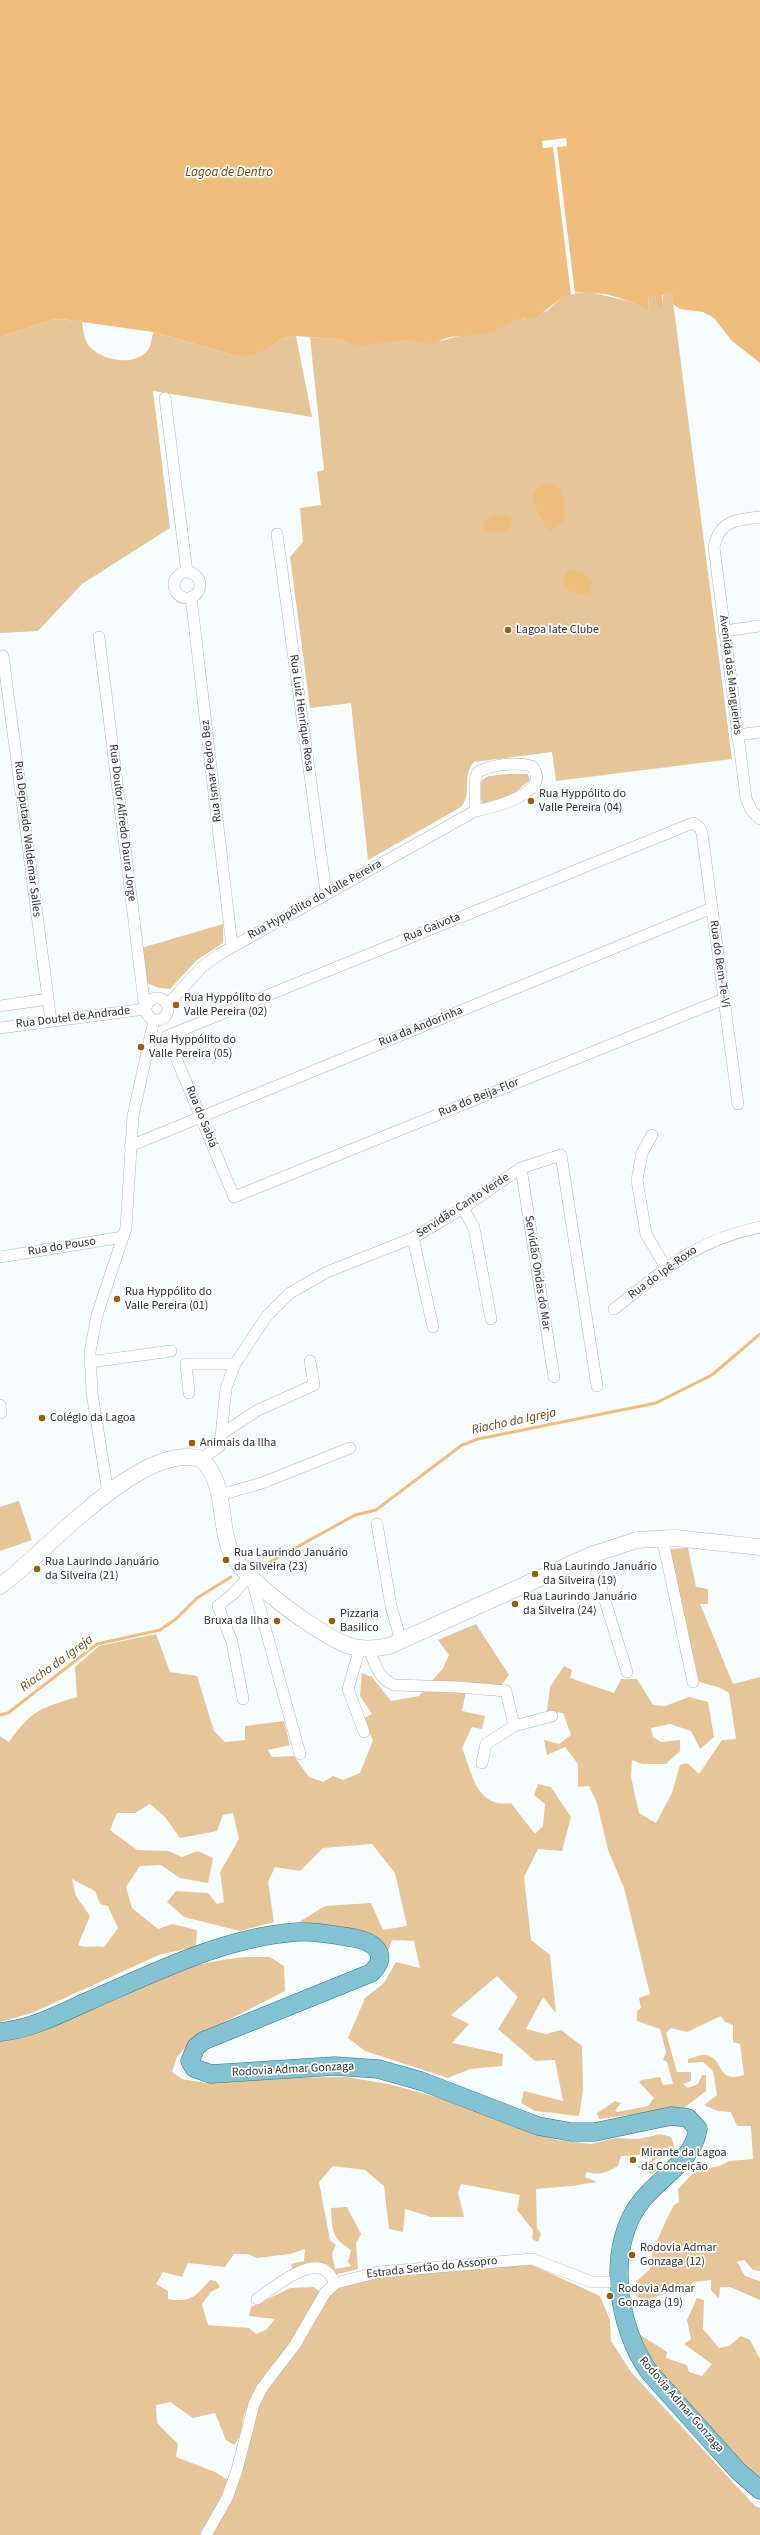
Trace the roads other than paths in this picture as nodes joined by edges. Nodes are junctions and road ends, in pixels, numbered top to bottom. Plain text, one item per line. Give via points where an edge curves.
1 (165, 398) dead end
2 (760, 517) edge
3 (277, 534) dead end
4 (187, 572) junction
5 (191, 597) junction
6 (760, 626) edge
7 (724, 631) junction
8 (99, 637) dead end
9 (3, 656) dead end
10 (760, 732) edge
11 (737, 735) junction
12 (475, 811) junction
13 (760, 819) edge
14 (697, 825) joint
15 (326, 893) junction
16 (712, 908) junction
17 (232, 946) junction
18 (48, 999) junction
19 (724, 999) junction
20 (167, 1005) junction
21 (0, 1006) edge
22 (145, 1009) junction
23 (154, 1020) junction
24 (51, 1021) junction
25 (0, 1028) edge
26 (167, 1036) joint
27 (738, 1104) dead end
28 (201, 1117) junction
29 (652, 1135) dead end
30 (130, 1146) junction
31 (521, 1168) junction
32 (234, 1198) joint
33 (463, 1208) junction
34 (760, 1227) edge
35 (123, 1237) junction
36 (413, 1238) junction
37 (0, 1257) edge
38 (666, 1268) junction
39 (614, 1310) dead end
40 (491, 1319) dead end
41 (433, 1327) dead end
42 (172, 1351) dead end
43 (310, 1361) dead end
44 (90, 1362) junction
45 (235, 1364) junction
46 (554, 1377) dead end
47 (597, 1386) dead end
48 (189, 1393) dead end
49 (223, 1433) junction
50 (350, 1448) dead end
51 (201, 1459) junction
52 (108, 1492) junction
53 (220, 1494) junction
54 (377, 1524) dead end
55 (662, 1537) junction
56 (760, 1547) edge
57 (591, 1555) junction
58 (250, 1578) junction
59 (0, 1586) edge
60 (400, 1641) junction
61 (365, 1649) junction
62 (627, 1672) dead end
63 (693, 1682) dead end
64 (243, 1699) dead end
65 (552, 1716) dead end
66 (514, 1726) junction
67 (364, 1732) dead end
68 (300, 1754) dead end
69 (482, 1763) dead end
70 (0, 2032) edge
71 (620, 2282) junction
72 (336, 2283) junction
73 (257, 2299) dead end
74 (760, 2490) edge
75 (206, 2535) edge

1 - 4 street
2 - 7 street, Avenida das Mangueiras via 737,520 722,528 717,537 714,548
3 - 15 street, Rua Luiz Henrique Rosa
4 - 5 street via 195,574 200,581 198,593
4 - 5 street via 177,577 175,588 183,597
5 - 17 street, Rua Ismar Pedro Bez
6 - 7 street
7 - 11 street, Avenida das Mangueiras
8 - 22 street, Rua Doutor Alfredo Daura Jorge
9 - 18 street, Rua Deputado Waldemar Salles
10 - 11 street
11 - 13 street, Avenida das Mangueiras via 746,798 751,810
12 - 12 street, Rua Hyppólito do Valle Pereira via 504,804 527,792 535,782 535,770 532,766 519,764 488,768 478,772 474,780
12 - 15 street, Rua Hyppólito do Valle Pereira
14 - 16 street, Rua do Bem-Te-Vi via 702,833
14 - 26 street, Rua Gaivota via 688,824
15 - 17 street, Rua Hyppólito do Valle Pereira
16 - 19 street, Rua do Bem-Te-Vi
16 - 28 street, Rua da Andorinha
17 - 20 street, Rua Hyppólito do Valle Pereira via 202,967
18 - 21 street, Rua Doutel de Andrade
18 - 24 street, Rua Deputado Waldemar Salles
19 - 27 street, Rua do Bem-Te-Vi
19 - 32 street, Rua do Beija-Flor
20 - 22 street via 162,999 154,998 148,1002
20 - 23 street via 167,1014 159,1020
22 - 23 street via 146,1014
22 - 24 street, Rua Doutel de Andrade
23 - 30 street via 133,1116
24 - 25 street, Rua Doutel de Andrade
26 - 28 street, Rua do Sabiá
28 - 30 street, Rua da Andorinha
28 - 32 street, Rua do Sabiá
29 - 38 street via 642,1153 637,1180 646,1234
30 - 35 street via 128,1216
31 - 33 street, Servidão Canto Verde
31 - 46 street, Servidão Ondas do Mar
31 - 47 street, Servidão Canto Verde via 561,1155
33 - 36 street, Servidão Canto Verde
33 - 40 street via 474,1228
34 - 38 street, Rua do Ipê-Roxo via 712,1240
35 - 37 street, Rua do Pouso
35 - 44 street via 92,1331
36 - 41 street
36 - 45 street, Servidão Canto Verde via 327,1272 290,1293 266,1317
38 - 39 street, Rua do Ipê-Roxo
42 - 44 street
43 - 49 street via 314,1385 258,1410
44 - 52 street via 92,1393
45 - 48 street via 186,1364
45 - 49 street, Servidão Canto Verde via 226,1388
49 - 51 street, Servidão Canto Verde via 220,1446
50 - 53 street via 262,1483
51 - 52 main road via 192,1456 169,1459 137,1474
51 - 53 main road via 214,1474
52 - 59 main road via 36,1558
53 - 58 main road via 231,1551
54 - 60 street via 391,1606
55 - 56 main road
55 - 57 main road via 637,1540
55 - 63 street
57 - 60 main road
57 - 62 street
58 - 61 main road via 335,1639
58 - 64 street via 218,1606 232,1642
58 - 68 street
60 - 61 main road via 389,1646
61 - 66 street via 378,1673 394,1685 506,1691
61 - 67 street via 348,1689
65 - 66 street
66 - 69 street via 486,1744
70 - 71 main road, Rodovia Admar Gonzaga via 32,2025 145,1977 228,1946 302,1932 355,1938 371,1943 381,1958 378,1967 371,1973 203,2041 192,2054 190,2061 194,2068 211,2074 336,2066 378,2069 421,2081 538,2126 570,2132 596,2132 671,2116 688,2118 698,2129 693,2146 642,2200 623,2232 619,2251
71 - 72 street, Estrada Sertão do Assopro via 592,2282 532,2259 379,2272
71 - 74 main road, Rodovia Admar Gonzaga via 630,2336 638,2355 738,2471
72 - 73 street via 326,2271 312,2269 292,2274
72 - 75 street via 321,2298 295,2345 262,2388 254,2404 227,2498

